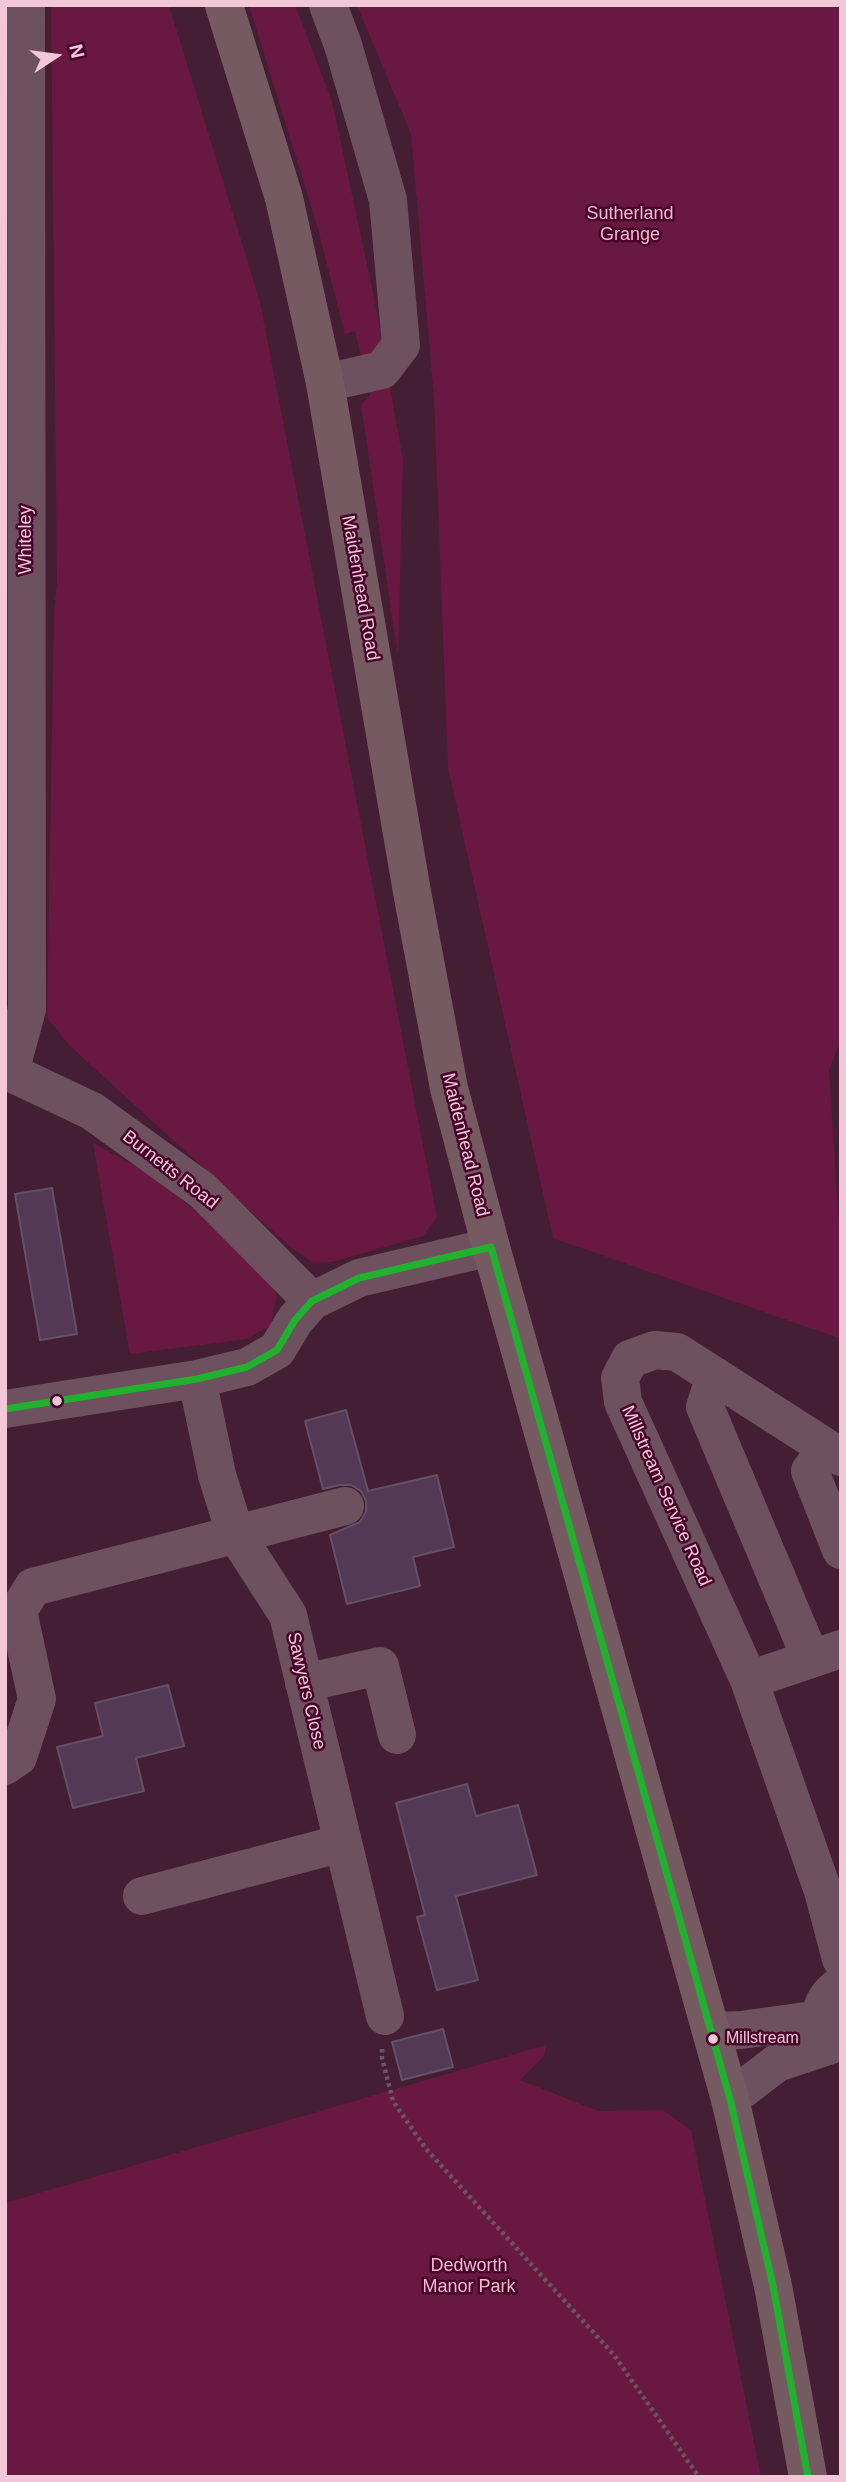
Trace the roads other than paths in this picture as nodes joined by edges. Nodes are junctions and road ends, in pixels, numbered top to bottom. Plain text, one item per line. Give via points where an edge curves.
1 (26, 5) edge
2 (224, 5) edge
3 (328, 5) edge
4 (325, 383) junction
5 (8, 1071) edge
6 (491, 1247) junction
7 (312, 1301) junction
8 (715, 1376) junction
9 (197, 1379) junction
10 (5, 1409) edge
11 (833, 1452) edge
12 (345, 1506) dead end
13 (235, 1533) junction
14 (841, 1550) edge
15 (826, 1654) edge
16 (749, 1680) junction
17 (304, 1683) junction
18 (397, 1735) dead end
19 (5, 1766) edge
20 (343, 1843) junction
21 (142, 1896) dead end
22 (841, 1959) edge
23 (841, 1985) edge
24 (384, 2016) road end
25 (712, 2031) junction
26 (831, 2039) edge
27 (730, 2099) junction
28 (808, 2477) edge

1 - 5 street, Whiteley via 27,1009
2 - 4 main road, Maidenhead Road via 284,198
3 - 4 street via 388,201 401,345 382,370
4 - 6 main road, Maidenhead Road via 441,1049
5 - 7 street, Burnetts Road via 92,1111 203,1191
6 - 7 street via 359,1278
6 - 25 main road, Maidenhead Road
7 - 9 street via 277,1350 247,1367
8 - 11 street, Millstream Service Road
8 - 15 street via 705,1407
8 - 16 street, Millstream Service Road via 677,1352 655,1350 630,1359 620,1378 623,1402
9 - 10 street
9 - 13 street, Sawyers Close via 217,1475
11 - 14 street, Millstream Service Road via 810,1471
12 - 13 street
13 - 17 street, Sawyers Close via 288,1615
13 - 19 street via 33,1587 18,1611 37,1699 18,1757
15 - 16 street
16 - 22 street, Millstream Service Road via 823,1891
17 - 18 street via 380,1665
17 - 20 street, Sawyers Close
20 - 21 street
20 - 24 street, Sawyers Close
23 - 26 street via 825,1999
25 - 26 street
25 - 27 main road, Maidenhead Road
26 - 27 street via 777,2063
27 - 28 main road, Maidenhead Road via 773,2286

